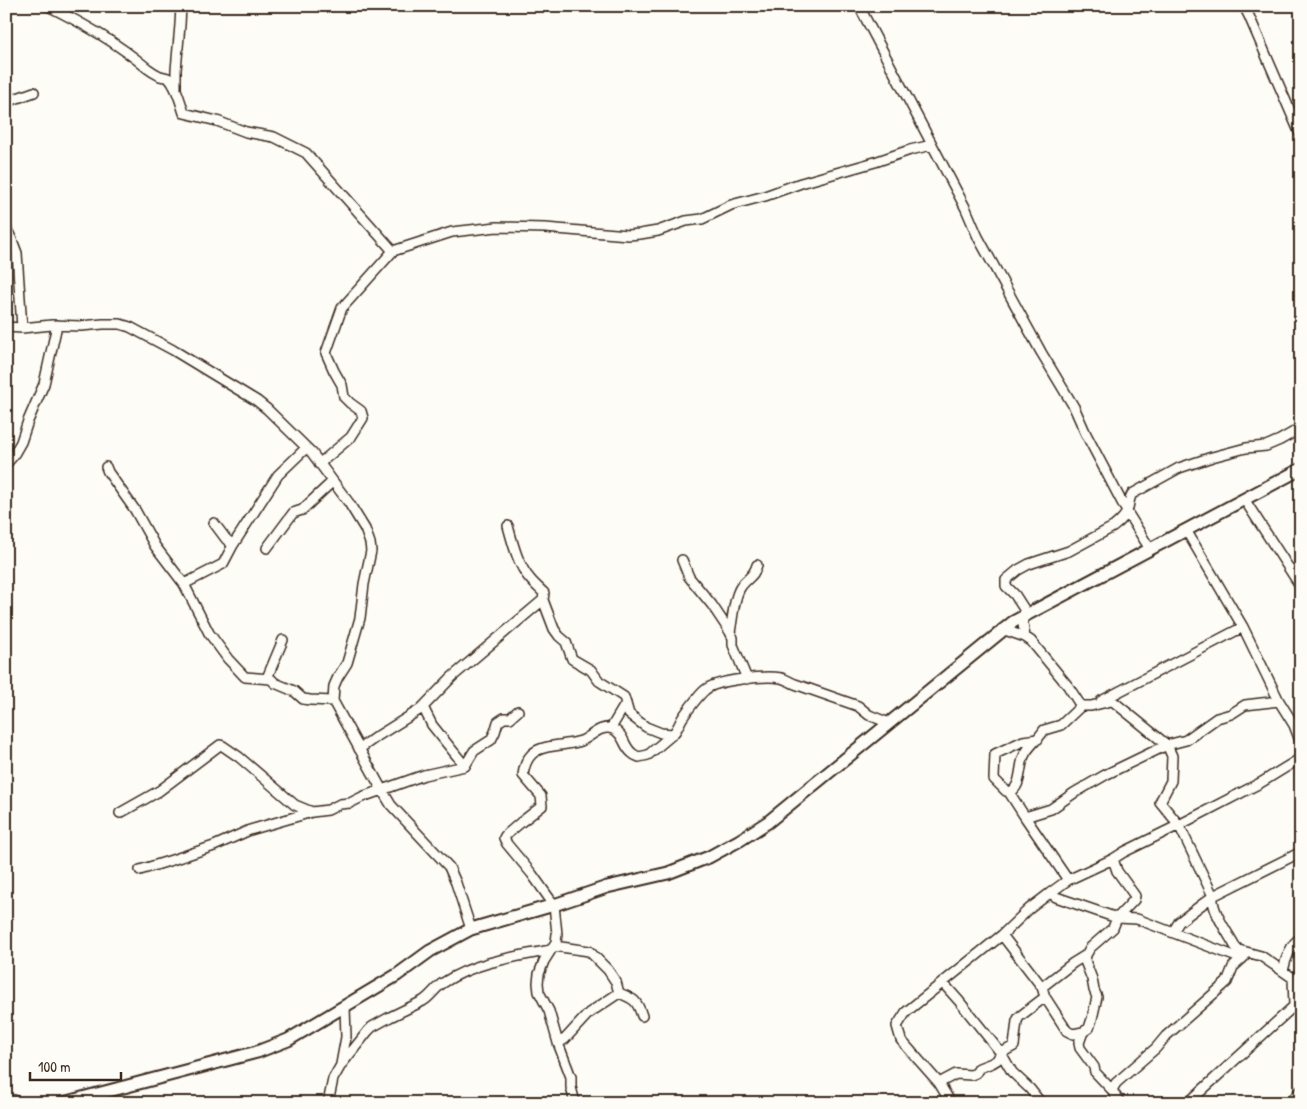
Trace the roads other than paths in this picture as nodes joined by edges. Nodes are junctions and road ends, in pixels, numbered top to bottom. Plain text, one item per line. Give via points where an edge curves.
1 (48, 6) edge
2 (181, 6) edge
3 (859, 6) edge
4 (1244, 6) edge
5 (176, 90) junction
6 (34, 92) dead end
7 (6, 102) edge
8 (1301, 136) edge
9 (932, 145) junction
10 (6, 228) edge
11 (393, 251) junction
12 (58, 325) junction
13 (6, 327) edge
14 (22, 328) junction
15 (1301, 428) edge
16 (306, 448) junction
17 (6, 464) edge
18 (320, 464) junction
19 (106, 467) dead end
20 (1301, 468) edge
21 (332, 482) junction
22 (1244, 498) junction
23 (1127, 512) junction
24 (214, 523) dead end
25 (508, 526) dead end
26 (1186, 530) junction
27 (233, 545) junction
28 (267, 548) dead end
29 (1150, 549) junction
30 (682, 560) dead end
31 (757, 565) dead end
32 (1300, 583) edge
33 (184, 584) junction
34 (543, 600) junction
35 (1023, 616) junction
36 (1243, 627) junction
37 (1002, 629) junction
38 (730, 632) junction
39 (1025, 637) junction
40 (283, 640) dead end
41 (268, 678) junction
42 (747, 679) junction
43 (333, 701) junction
44 (1280, 701) junction
45 (626, 702) junction
46 (1081, 706) junction
47 (1091, 706) junction
48 (423, 707) junction
49 (518, 712) dead end
50 (889, 723) junction
51 (1297, 723) edge
52 (611, 728) junction
53 (673, 734) junction
54 (1038, 738) junction
55 (1301, 743) edge
56 (1167, 745) junction
57 (359, 748) junction
58 (1301, 758) edge
59 (465, 766) junction
60 (382, 790) junction
61 (1009, 792) junction
62 (312, 812) junction
63 (120, 813) dead end
64 (1025, 817) junction
65 (1178, 825) junction
66 (1301, 852) edge
67 (1113, 859) junction
68 (140, 870) dead end
69 (1068, 880) junction
70 (1050, 893) junction
71 (1213, 896) junction
72 (554, 905) junction
73 (1117, 918) junction
74 (471, 929) junction
75 (1173, 932) junction
76 (1002, 935) junction
77 (1301, 938) edge
78 (552, 948) junction
79 (1086, 954) junction
80 (1240, 954) junction
81 (1284, 966) junction
82 (1297, 977) edge
83 (943, 982) junction
84 (1042, 987) junction
85 (619, 993) junction
86 (1045, 997) junction
87 (345, 1007) junction
88 (1297, 1009) edge
89 (642, 1016) dead end
90 (1067, 1032) junction
91 (1083, 1032) junction
92 (558, 1042) junction
93 (1080, 1048) junction
94 (1001, 1053) junction
95 (341, 1065) junction
96 (939, 1083) junction
97 (1112, 1090) junction
98 (1301, 1090) edge
99 (63, 1103) edge
100 (328, 1103) edge
101 (575, 1103) edge
102 (951, 1103) edge
103 (1041, 1103) edge
104 (1120, 1103) edge
105 (1188, 1103) edge
106 (1290, 1103) edge

1 - 5 street via 124,49 146,67 168,78
2 - 5 street
3 - 9 street
4 - 8 street
5 - 11 street via 184,113 274,137 306,153
6 - 7 street
9 - 11 street via 731,205 702,219 686,220 640,234 497,226 452,232
9 - 23 street via 978,237 1074,407
10 - 14 street via 17,253
11 - 18 street via 342,308 326,354 342,385 344,397 361,411 363,418 351,437
12 - 14 street
12 - 16 street via 111,323 130,327 257,401
12 - 17 street via 44,384 20,442
13 - 14 street
15 - 23 street via 1266,446 1246,448 1179,468 1132,494
16 - 18 street
16 - 27 street via 278,475
18 - 21 street
19 - 33 street via 155,546
20 - 22 main road
21 - 28 street via 302,510 289,517
21 - 43 street via 366,529 371,551 360,618 347,663 334,686
22 - 26 main road
22 - 32 street
23 - 29 street
23 - 35 street via 1112,527 1069,551 1028,564 1006,580 1006,586 1024,609
24 - 27 street
25 - 34 street via 523,569 544,593
26 - 29 main road
26 - 36 street
27 - 33 street via 223,564
29 - 35 main road
30 - 38 street via 689,577
31 - 38 street via 756,571 740,587
33 - 41 street via 209,633 228,659 245,677
34 - 45 street via 551,623 566,642 572,659 591,670
34 - 48 street via 452,677
35 - 37 main road
35 - 39 street
36 - 44 street
36 - 47 street
37 - 39 street
37 - 50 main road
38 - 42 street
39 - 46 street via 1068,686
40 - 41 street
41 - 43 street via 303,698
42 - 50 street via 786,679 858,706
42 - 53 street via 719,683 704,690
43 - 57 street
44 - 51 street
44 - 56 street via 1245,705 1217,718 1186,740
45 - 52 street
45 - 53 street via 629,714 646,727
46 - 47 street
46 - 54 street via 1062,725 1044,730
47 - 56 street via 1114,702
48 - 57 street
48 - 59 street via 432,725
49 - 59 street via 498,722 492,740 474,751
50 - 72 main road via 768,822 724,849 668,873 607,887
51 - 55 street
52 - 53 street via 620,734 631,753 639,757 648,755
52 - 72 street via 604,728 573,744 538,750 525,764 523,775 541,796 542,806 504,838
54 - 61 street via 1024,756 1017,786
54 - 61 street via 995,754 994,779
56 - 64 street via 1107,774 1051,809
56 - 65 street via 1172,756 1171,781 1160,802
57 - 60 street
58 - 65 street
59 - 60 street via 424,775
60 - 62 street via 328,810
60 - 74 street via 449,867
61 - 64 street
62 - 63 street via 295,805 220,745 158,791
62 - 68 street via 250,830 214,846
64 - 69 street
65 - 67 street
65 - 71 street
66 - 71 street
67 - 69 street
67 - 73 street via 1117,871 1135,896
69 - 70 street
70 - 73 street
70 - 76 street
71 - 75 street via 1179,922
71 - 80 street via 1215,909
72 - 74 main road
72 - 78 street via 557,934
73 - 75 street via 1137,919
73 - 79 street via 1113,928
74 - 87 main road via 430,951
75 - 80 street
76 - 83 street
76 - 84 street
77 - 81 street via 1296,940
78 - 85 street via 589,951 608,970
78 - 92 street via 544,961 538,983
78 - 95 street via 482,965 442,983 428,998 372,1027
79 - 84 street
79 - 91 street via 1084,961 1097,997 1089,1028
80 - 81 street via 1250,952
80 - 97 street via 1227,982
81 - 82 street
82 - 88 street
83 - 94 street
83 - 96 street via 907,1012 897,1026 901,1040
84 - 86 street
85 - 89 street via 633,998
85 - 92 street via 589,1013 565,1040
86 - 90 street
86 - 94 street via 1019,1017 1014,1046
87 - 95 street via 346,1037
87 - 99 main road via 288,1040 257,1052
88 - 105 street
90 - 91 street
90 - 93 street
91 - 93 street
92 - 101 street via 571,1078
93 - 97 street via 1095,1072
94 - 96 street via 976,1073 956,1074
94 - 103 street via 1012,1072
95 - 100 street via 333,1080
96 - 102 street
97 - 104 street
98 - 106 street

